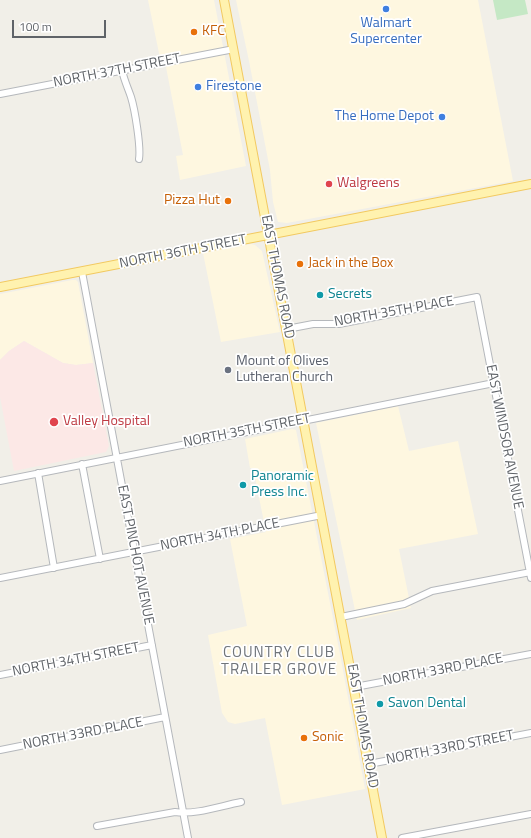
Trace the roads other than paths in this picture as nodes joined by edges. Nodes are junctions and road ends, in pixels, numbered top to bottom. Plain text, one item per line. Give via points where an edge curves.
1 (224, 0) edge
2 (234, 49) junction
3 (122, 70) junction
4 (0, 94) edge
5 (139, 159) dead end
6 (531, 184) edge
7 (268, 235) junction
8 (82, 272) junction
9 (0, 287) edge
10 (477, 297) joint
11 (287, 329) junction
12 (494, 383) junction
13 (304, 420) junction
14 (116, 458) junction
15 (82, 464) junction
16 (37, 474) junction
17 (0, 481) edge
18 (322, 514) junction
19 (134, 552) junction
20 (100, 559) junction
21 (54, 568) junction
22 (531, 574) edge
23 (0, 578) edge
24 (341, 617) junction
25 (152, 645) junction
26 (531, 654) edge
27 (0, 675) edge
28 (355, 687) junction
29 (165, 717) junction
30 (531, 733) edge
31 (0, 750) edge
32 (369, 764) junction
33 (241, 802) dead end
34 (183, 813) junction
35 (531, 814) edge
36 (96, 826) dead end
37 (188, 838) edge
38 (382, 838) edge
39 (402, 838) edge

1 - 2 main road, EAST THOMAS ROAD
2 - 3 street, NORTH 37TH STREET
2 - 7 main road, EAST THOMAS ROAD
3 - 4 street, NORTH 37TH STREET
3 - 5 street via 133,105 140,147
6 - 7 main road, NORTH 36TH STREET
7 - 8 main road, NORTH 36TH STREET
7 - 11 main road, EAST THOMAS ROAD
8 - 9 main road, NORTH 36TH STREET
8 - 14 street, EAST PINCHOT AVENUE
10 - 11 street, NORTH 35TH PLACE via 339,324 313,324
10 - 12 street, EAST WINDSOR AVENUE
11 - 13 main road, EAST THOMAS ROAD
12 - 13 street, NORTH 35TH STREET
12 - 22 street, EAST WINDSOR AVENUE
13 - 14 street, NORTH 35TH STREET
13 - 18 main road, EAST THOMAS ROAD
14 - 15 street, NORTH 35TH STREET
14 - 19 street, EAST PINCHOT AVENUE
15 - 16 street, NORTH 35TH STREET
15 - 20 street
16 - 17 street, NORTH 35TH STREET
16 - 21 street
18 - 19 street, NORTH 34TH PLACE
18 - 24 main road, EAST THOMAS ROAD
19 - 20 street, NORTH 34TH PLACE
19 - 25 street, EAST PINCHOT AVENUE
20 - 21 street, NORTH 34TH PLACE
21 - 23 street, NORTH 34TH PLACE
22 - 24 street via 432,591 404,604
24 - 28 main road, EAST THOMAS ROAD
25 - 27 street, NORTH 34TH STREET
25 - 29 street, EAST PINCHOT AVENUE
26 - 28 street, NORTH 33RD PLACE
28 - 32 main road, EAST THOMAS ROAD
29 - 31 street, NORTH 33RD PLACE
29 - 34 street, EAST PINCHOT AVENUE
30 - 32 street, NORTH 33RD STREET
32 - 38 main road, EAST THOMAS ROAD
33 - 34 street
34 - 36 street via 175,812
34 - 37 street, EAST PINCHOT AVENUE
35 - 39 street

